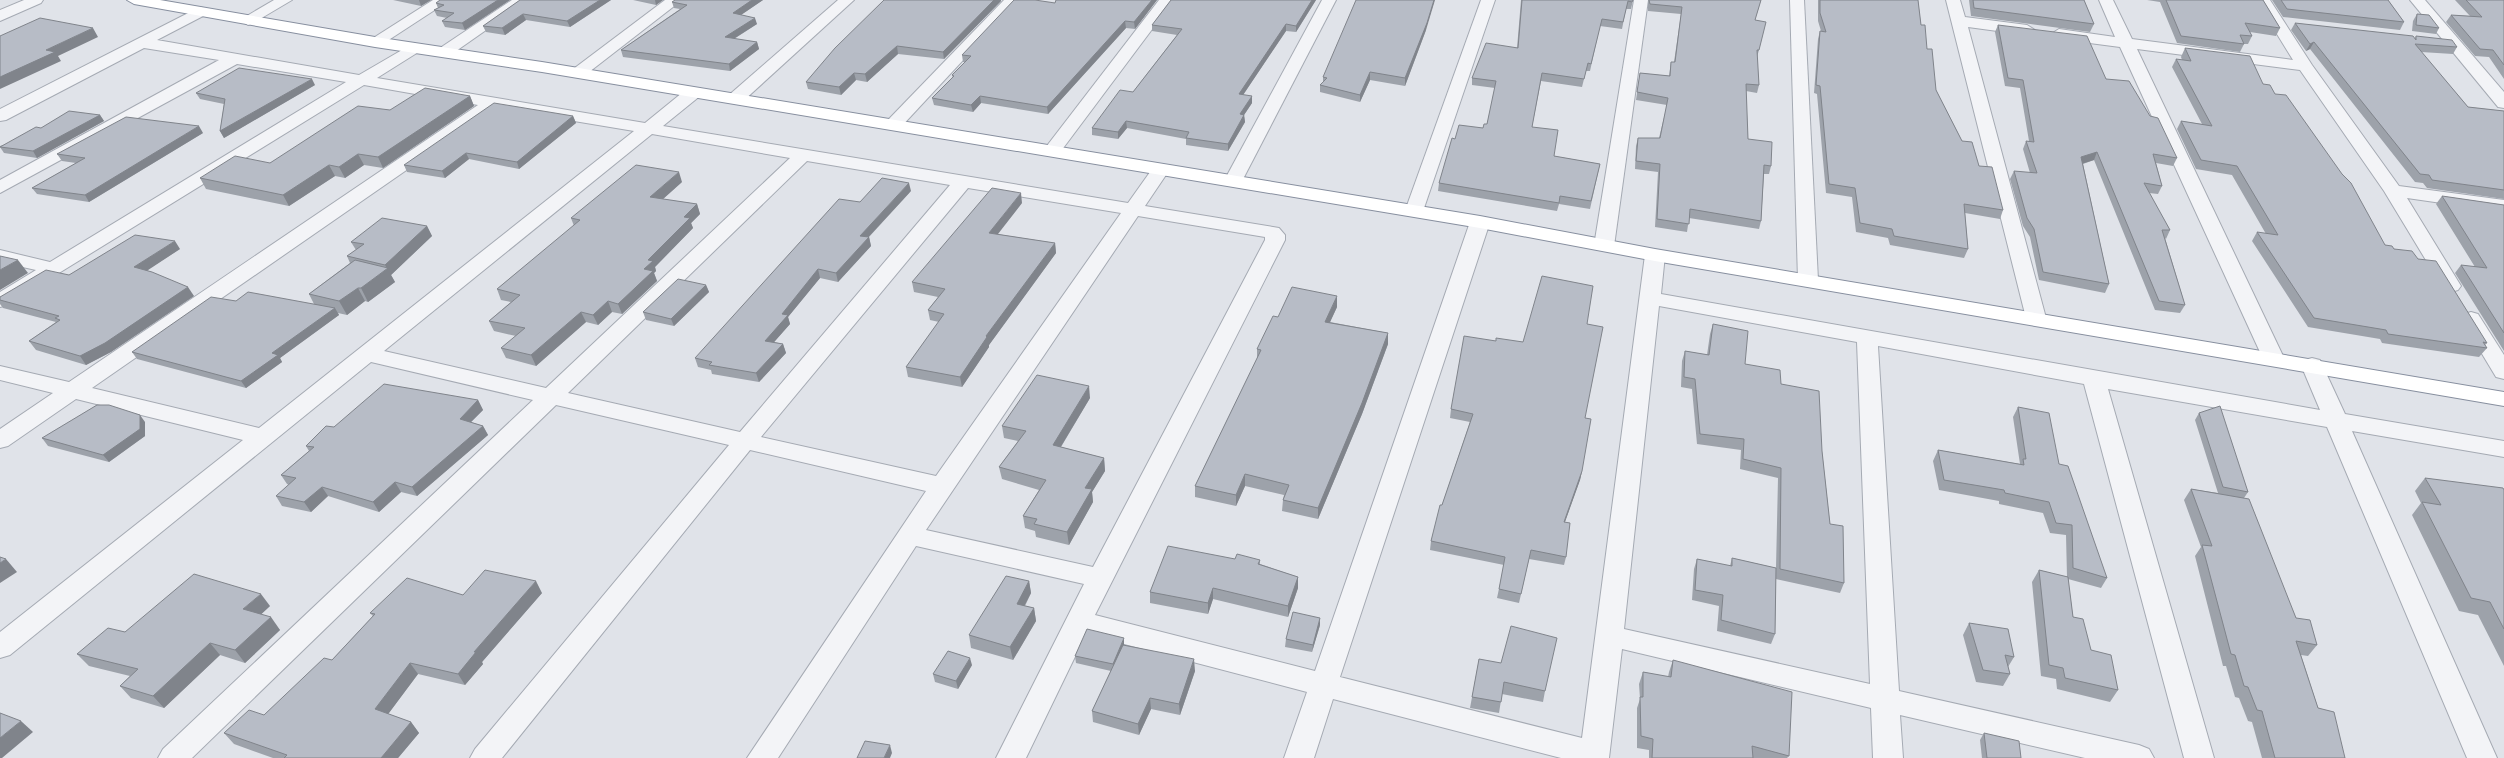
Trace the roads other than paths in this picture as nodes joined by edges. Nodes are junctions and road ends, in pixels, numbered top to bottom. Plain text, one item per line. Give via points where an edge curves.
1 (36, 0) edge
2 (134, 0) edge
3 (285, 0) edge
4 (443, 0) edge
5 (522, 0) edge
6 (674, 0) edge
7 (847, 0) edge
8 (1012, 0) edge
9 (1167, 0) edge
10 (1329, 0) edge
11 (1488, 0) edge
12 (1640, 0) edge
13 (1797, 0) edge
14 (1952, 0) edge
15 (2106, 0) edge
16 (2263, 0) edge
17 (2417, 0) edge
18 (200, 12) junction
19 (0, 16) edge
20 (248, 20) junction
21 (1958, 21) junction
22 (2277, 22) junction
23 (2300, 25) edge
24 (2429, 39) edge
25 (375, 42) junction
26 (2124, 42) junction
27 (2452, 42) junction
28 (144, 43) junction
29 (414, 48) junction
30 (443, 53) junction
31 (234, 58) junction
32 (2305, 66) junction
33 (578, 72) junction
34 (363, 79) junction
35 (2498, 91) edge
36 (694, 92) junction
37 (735, 99) junction
38 (495, 101) junction
39 (2504, 103) edge
40 (0, 116) edge
41 (893, 125) junction
42 (650, 128) junction
43 (1052, 151) junction
44 (804, 154) junction
45 (1161, 169) junction
46 (1233, 181) junction
47 (962, 182) junction
48 (0, 187) edge
49 (2393, 191) junction
50 (2504, 206) edge
51 (1133, 209) junction
52 (1414, 211) junction
53 (1480, 222) junction
54 (1604, 246) junction
55 (1655, 255) junction
56 (0, 256) edge
57 (52, 268) junction
58 (1808, 280) junction
59 (1650, 298) junction
60 (0, 301) edge
61 (2036, 318) junction
62 (1867, 337) junction
63 (366, 354) junction
64 (2273, 358) junction
65 (2312, 365) junction
66 (2504, 372) edge
67 (0, 373) edge
68 (2094, 379) junction
69 (72, 389) junction
70 (550, 397) junction
71 (2504, 399) edge
72 (2336, 420) junction
73 (265, 437) junction
74 (0, 440) edge
75 (744, 442) junction
76 (2504, 449) edge
77 (942, 486) junction
78 (909, 535) junction
79 (1100, 578) junction
80 (1079, 622) junction
81 (1610, 636) junction
82 (0, 646) edge
83 (1323, 684) junction
84 (1885, 699) junction
85 (1594, 756) edge
86 (174, 758) edge
87 (485, 758) edge
88 (762, 758) edge
89 (1011, 758) edge
90 (1299, 758) edge
91 (1888, 758) edge
92 (2139, 758) edge
93 (2199, 758) edge
94 (2482, 758) edge

1 - 19 street
2 - 18 highway
3 - 20 street
4 - 25 street
5 - 30 street
6 - 33 street
7 - 37 street
8 - 41 street
9 - 43 street
10 - 46 street
11 - 52 street
12 - 54 street
13 - 58 street
14 - 21 street
15 - 26 street
16 - 22 street
17 - 27 street
18 - 20 highway
18 - 28 street
20 - 25 highway
21 - 26 street
21 - 61 street
22 - 23 street
22 - 32 street
24 - 27 street
25 - 29 highway
26 - 32 street
26 - 64 street
27 - 35 street
28 - 31 street
28 - 40 street
29 - 30 highway
29 - 34 street
30 - 33 highway
31 - 34 street
31 - 48 street
32 - 49 street
33 - 36 highway
34 - 38 street
34 - 57 street
35 - 39 street
36 - 37 highway
36 - 42 street
37 - 41 highway
38 - 42 street
38 - 69 street
41 - 43 highway
42 - 44 street
42 - 63 street
43 - 45 highway
44 - 47 street
44 - 70 street
45 - 46 highway
45 - 51 street
46 - 52 highway
47 - 51 street
47 - 75 street
49 - 50 street
49 - 66 street
51 - 77 street
51 - 79 street via 1272,232 1276,235
52 - 53 highway
53 - 54 highway
53 - 83 street
54 - 55 highway
55 - 58 highway
55 - 59 street
56 - 57 street
57 - 60 street
58 - 61 highway
59 - 62 street
59 - 81 street
61 - 64 highway
62 - 68 street
62 - 84 street
63 - 70 street
63 - 73 street
64 - 65 highway
65 - 71 highway
65 - 72 street
67 - 69 street
68 - 72 street
68 - 93 street
69 - 73 street
69 - 74 street
70 - 75 street
70 - 86 street
72 - 76 street
72 - 94 street
73 - 82 street
75 - 77 street
75 - 87 street
77 - 78 street
78 - 79 street
78 - 88 street
79 - 80 street
80 - 83 street
80 - 89 street
81 - 84 street
81 - 85 street
83 - 85 street
83 - 90 street
84 - 91 street
84 - 92 street

